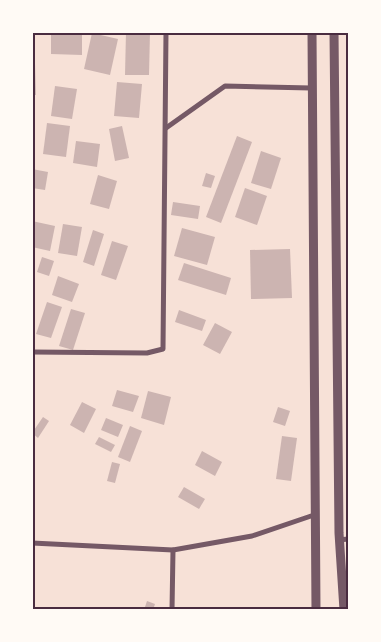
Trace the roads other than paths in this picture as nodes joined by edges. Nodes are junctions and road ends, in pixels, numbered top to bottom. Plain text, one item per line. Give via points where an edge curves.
1 (166, 32) edge
2 (312, 32) edge
3 (334, 32) edge
4 (311, 88) junction
5 (166, 128) junction
6 (32, 352) edge
7 (314, 515) junction
8 (344, 540) edge
9 (32, 543) edge
10 (173, 550) junction
11 (172, 610) edge
12 (316, 610) edge
13 (344, 610) edge

1 - 5 street
2 - 4 street
3 - 8 street
4 - 5 street via 225,86
4 - 7 street
5 - 6 street via 163,350 148,353
7 - 10 street via 252,536
7 - 12 street
8 - 13 street
9 - 10 street
10 - 11 street

